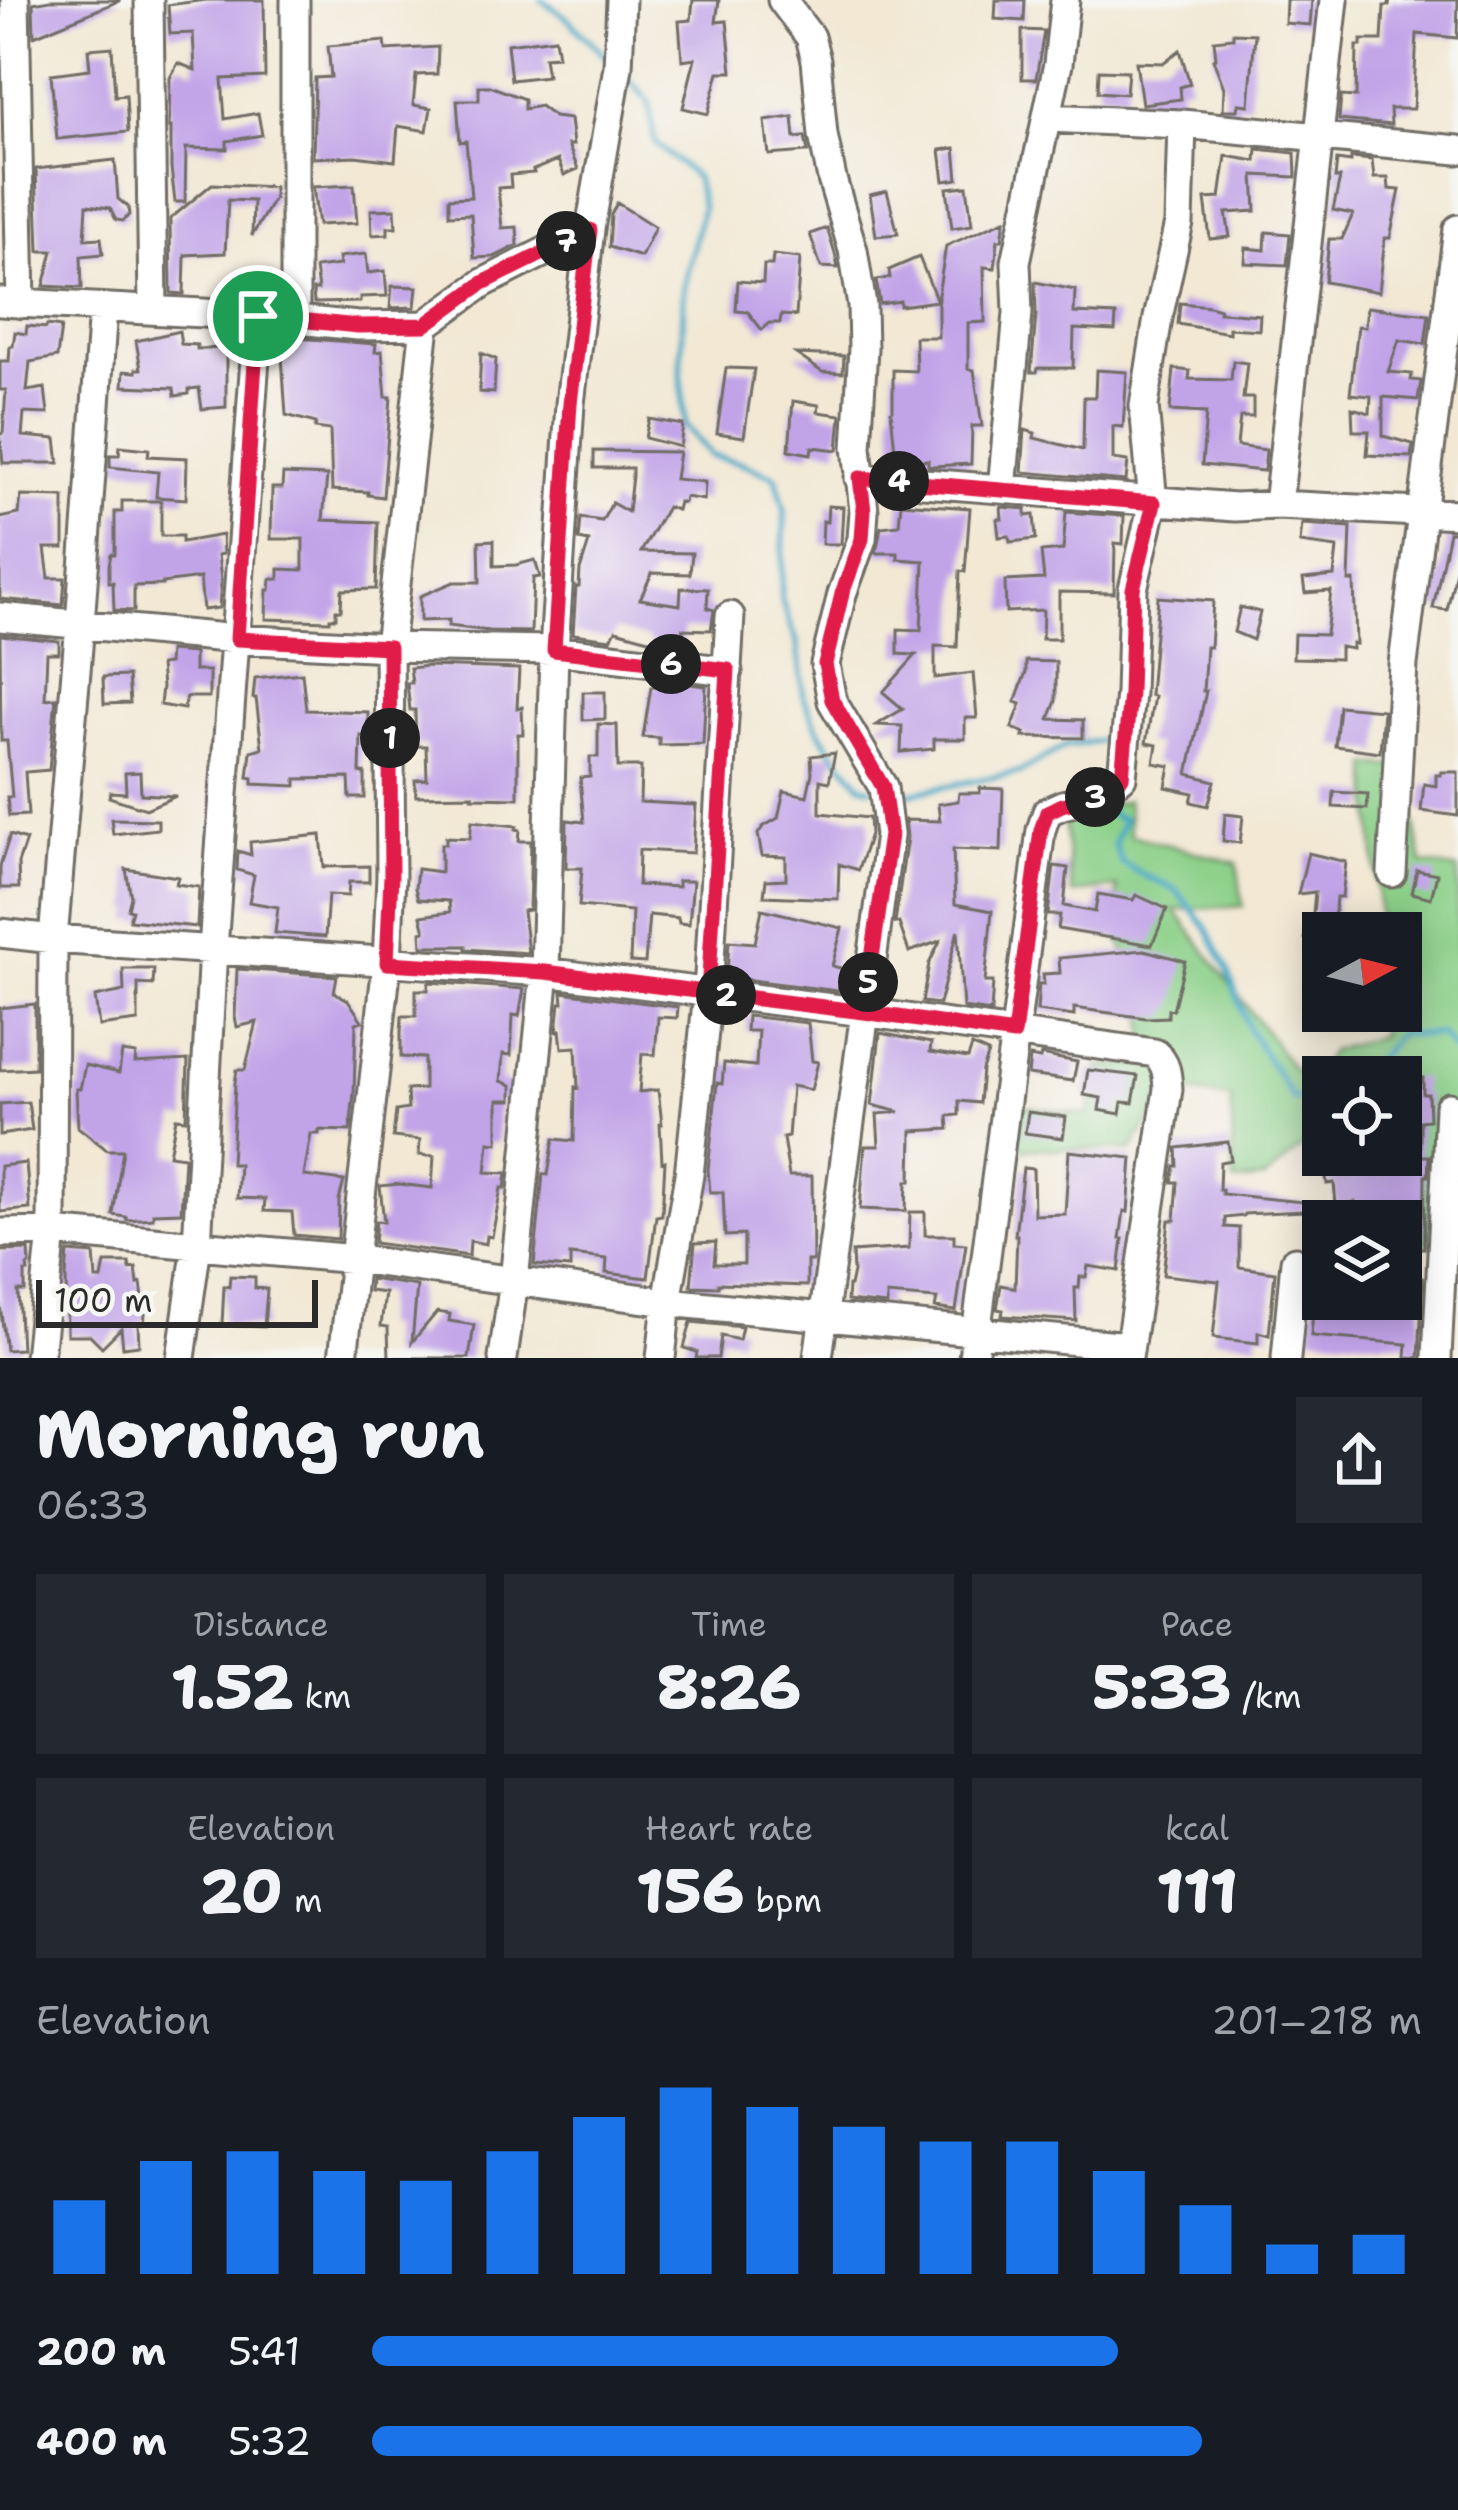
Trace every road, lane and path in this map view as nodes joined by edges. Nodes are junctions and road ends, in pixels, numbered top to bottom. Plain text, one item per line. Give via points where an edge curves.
1 (15, 0) edge
2 (148, 0) edge
3 (296, 0) edge
4 (621, 0) edge
5 (782, 0) edge
6 (1065, 0) edge
7 (1334, 0) edge
8 (1048, 118) junction
9 (1182, 124) junction
10 (1318, 137) junction
11 (1458, 150) edge
12 (1458, 229) edge
13 (590, 230) junction
14 (10, 303) edge
15 (103, 309) junction
16 (153, 310) junction
17 (258, 316) junction
18 (295, 320) junction
19 (425, 325) junction
20 (860, 478) junction
21 (1002, 489) junction
22 (1154, 503) junction
23 (1278, 505) junction
24 (1423, 512) junction
25 (1458, 514) edge
26 (730, 616) dead end
27 (0, 617) edge
28 (80, 624) junction
29 (237, 639) junction
30 (389, 647) junction
31 (554, 650) junction
32 (728, 670) junction
33 (1392, 873) dead end
34 (0, 932) edge
35 (53, 939) junction
36 (213, 949) junction
37 (387, 963) junction
38 (545, 972) junction
39 (708, 993) junction
40 (864, 1012) junction
41 (1014, 1034) junction
42 (1449, 1107) dead end
43 (52, 1232) junction
44 (0, 1233) edge
45 (197, 1245) junction
46 (355, 1259) junction
47 (1295, 1261) dead end
48 (514, 1281) junction
49 (667, 1302) junction
50 (823, 1316) junction
51 (975, 1345) edge
52 (1128, 1352) edge
53 (39, 1358) edge
54 (182, 1358) edge
55 (343, 1358) edge
56 (503, 1358) edge
57 (662, 1358) edge
58 (818, 1358) edge
59 (1286, 1358) edge
60 (1437, 1358) edge

1 - 14 street
2 - 16 street
3 - 18 street
4 - 13 street
5 - 20 street via 810,37 832,179 856,263
6 - 8 street
7 - 10 street
8 - 9 street
8 - 21 street via 1016,262
9 - 10 street
9 - 22 street via 1179,223 1144,406
10 - 11 street
10 - 23 street
12 - 24 street
13 - 19 street via 483,283
13 - 31 street
14 - 15 street
15 - 16 street
15 - 28 street
16 - 17 street
17 - 18 street
17 - 29 street
18 - 19 street
19 - 30 street
20 - 21 street
20 - 40 street via 862,539 825,664 832,700 876,772 889,815
21 - 22 street
22 - 23 street
22 - 41 street via 1133,589 1122,777 1097,797 1047,812
23 - 24 street
24 - 25 street
24 - 33 street via 1403,664
26 - 32 street
27 - 28 street
28 - 29 street
28 - 35 street
29 - 30 street
29 - 36 street
30 - 31 street
30 - 37 street
31 - 32 street
31 - 38 street
32 - 39 street
34 - 35 street
35 - 36 street
35 - 43 street
36 - 37 street
36 - 45 street
37 - 38 street
37 - 46 street
38 - 39 street
38 - 48 street
39 - 40 street
39 - 49 street
40 - 41 street
40 - 50 street
41 - 51 street
41 - 52 street via 1144,1050 1167,1070
42 - 60 street
43 - 44 street
43 - 45 street
43 - 53 street
45 - 46 street
45 - 54 street
46 - 48 street
46 - 55 street
47 - 59 street
48 - 49 street
48 - 56 street
49 - 50 street
49 - 57 street
50 - 51 street
50 - 58 street
51 - 52 street

